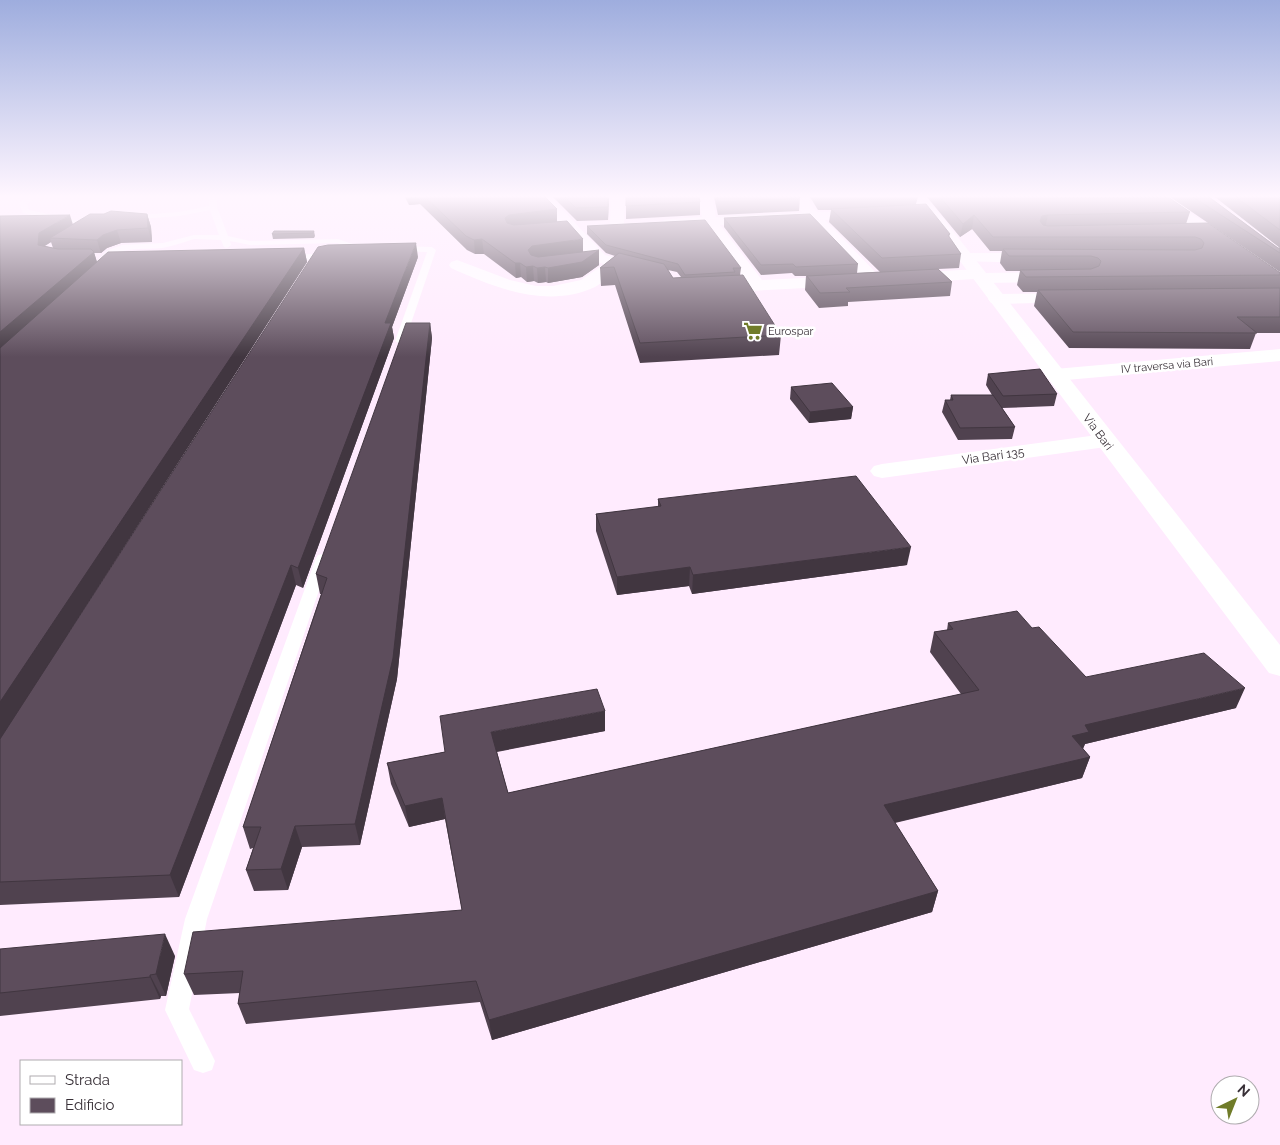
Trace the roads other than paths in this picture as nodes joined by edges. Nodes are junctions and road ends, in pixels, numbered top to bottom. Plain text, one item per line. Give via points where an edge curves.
1 (115, 250) edge
2 (195, 250) edge
3 (322, 250) edge
4 (349, 250) edge
5 (432, 250) edge
6 (592, 250) edge
7 (731, 250) edge
8 (846, 250) edge
9 (958, 250) edge
10 (1235, 250) edge
11 (1241, 255) junction
12 (1267, 255) edge
13 (316, 257) junction
14 (599, 258) junction
15 (1052, 258) edge
16 (106, 259) junction
17 (582, 260) edge
18 (615, 264) junction
19 (457, 265) dead end
20 (975, 270) junction
21 (305, 274) edge
22 (95, 275) edge
23 (662, 275) edge
24 (1076, 277) edge
25 (875, 280) junction
26 (758, 286) junction
27 (1277, 287) edge
28 (696, 289) edge
29 (1085, 298) edge
30 (997, 299) junction
31 (395, 354) edge
32 (1280, 355) edge
33 (1055, 376) junction
34 (1105, 441) junction
35 (882, 471) dead end
36 (329, 542) edge
37 (1280, 666) edge
38 (203, 1061) dead end

1 - 16 lane
2 - 16 lane
3 - 13 lane
4 - 13 lane
5 - 31 lane
6 - 14 street
7 - 26 street
8 - 25 street
9 - 20 street, Via Bari
10 - 11 street
11 - 12 street
11 - 27 street
13 - 16 lane
13 - 21 lane
14 - 17 street
14 - 18 street
15 - 20 street
16 - 22 lane
18 - 19 street via 588,284 539,291 508,286
18 - 23 street
20 - 24 street
20 - 25 street
20 - 30 street, Via Bari
25 - 26 street
26 - 28 street
29 - 30 street
30 - 33 street, Via Bari
32 - 33 street, IV traversa via Bari
33 - 34 street, Via Bari
34 - 35 street, Via Bari 135
34 - 37 street, Via Bari
36 - 38 lane via 196,919 177,1010

